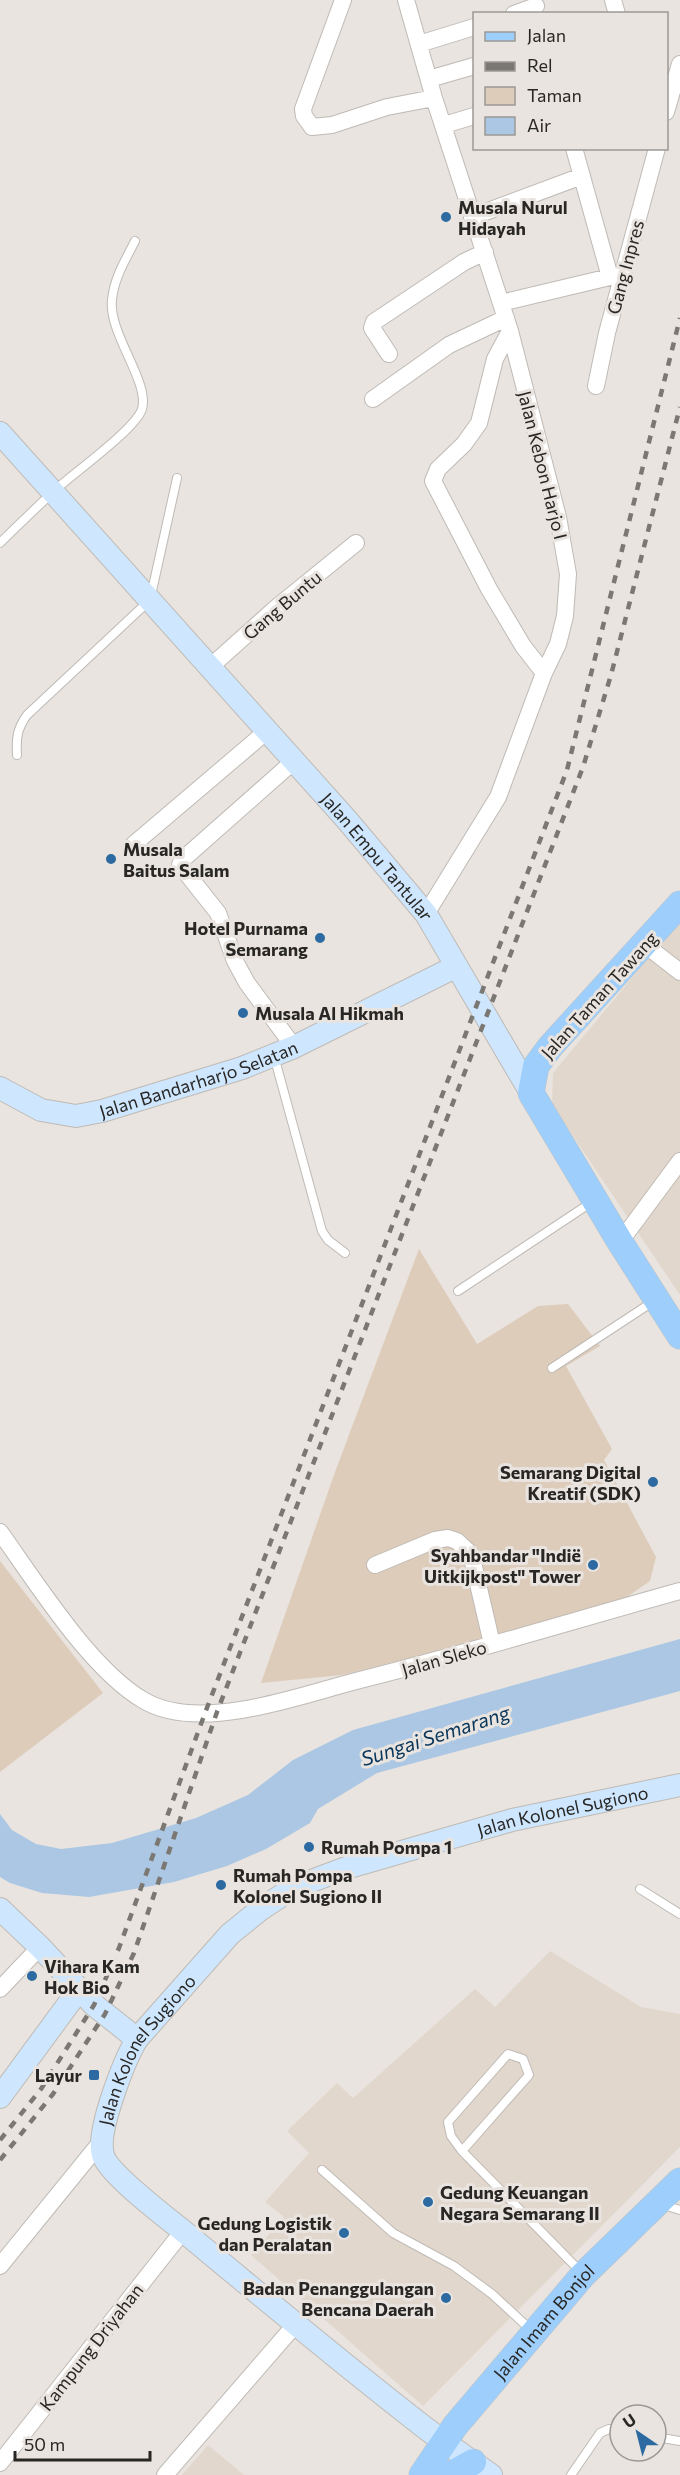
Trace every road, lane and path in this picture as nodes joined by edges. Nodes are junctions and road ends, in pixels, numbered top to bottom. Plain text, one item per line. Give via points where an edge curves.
1 (343, 0) edge
2 (406, 0) edge
3 (536, 6) edge
4 (520, 12) edge
5 (473, 27) edge
6 (419, 44) junction
7 (680, 64) edge
8 (473, 66) edge
9 (429, 80) junction
10 (434, 98) junction
11 (668, 105) edge
12 (473, 116) edge
13 (444, 125) junction
14 (575, 150) edge
15 (656, 150) edge
16 (582, 176) junction
17 (472, 217) junction
18 (135, 242) dead end
19 (485, 252) junction
20 (616, 277) junction
21 (506, 317) junction
22 (390, 354) dead end
23 (596, 386) dead end
24 (373, 399) dead end
25 (0, 433) edge
26 (177, 478) dead end
27 (52, 493) junction
28 (0, 543) edge
29 (356, 543) dead end
30 (150, 600) junction
31 (209, 668) junction
32 (544, 673) junction
33 (267, 731) junction
34 (17, 755) dead end
35 (294, 761) junction
36 (134, 844) dead end
37 (680, 904) edge
38 (426, 914) junction
39 (644, 944) junction
40 (455, 967) junction
41 (680, 972) edge
42 (284, 1051) junction
43 (0, 1088) edge
44 (531, 1093) junction
45 (680, 1161) edge
46 (595, 1200) junction
47 (620, 1242) junction
48 (345, 1253) dead end
49 (458, 1291) dead end
50 (657, 1299) junction
51 (680, 1336) edge
52 (552, 1368) dead end
53 (0, 1532) edge
54 (375, 1565) dead end
55 (680, 1591) edge
56 (492, 1644) junction
57 (680, 1785) edge
58 (640, 1889) dead end
59 (0, 1909) edge
60 (680, 1914) edge
61 (40, 1947) junction
62 (0, 1989) edge
63 (78, 1991) junction
64 (137, 2039) junction
65 (0, 2097) edge
66 (100, 2143) junction
67 (462, 2151) junction
68 (322, 2170) dead end
69 (680, 2181) edge
70 (669, 2206) edge
71 (183, 2231) junction
72 (0, 2266) edge
73 (583, 2275) junction
74 (295, 2325) junction
75 (533, 2333) junction
76 (608, 2429) edge
77 (444, 2440) junction
78 (0, 2463) edge
79 (482, 2469) edge
80 (165, 2475) edge
81 (422, 2475) edge
82 (450, 2475) edge
83 (571, 2475) edge

1 - 10 street via 303,110 312,127
2 - 6 street, Jalan Kebon Harjo I
3 - 4 street
5 - 6 street
6 - 9 street, Jalan Kebon Harjo I
7 - 11 street
8 - 9 street
9 - 10 street, Jalan Kebon Harjo I
10 - 13 street, Jalan Kebon Harjo I
12 - 13 street
13 - 17 street, Jalan Kebon Harjo I
14 - 16 street
15 - 20 street, Gang Inpres
16 - 17 street
16 - 20 street
17 - 19 street, Jalan Kebon Harjo I
18 - 27 lane via 117,277 111,303 115,324 142,393 142,409 131,424
19 - 21 street, Jalan Kebon Harjo I
19 - 22 street via 374,322 372,328
20 - 21 street
20 - 23 street, Gang Inpres
21 - 24 street via 449,345
21 - 32 street, Jalan Kebon Harjo I via 558,517 568,574 565,616 558,644
21 - 32 street via 479,423 433,477 489,589
25 - 27 street, Jalan Empu Tantular
26 - 30 lane
27 - 28 lane
27 - 30 street, Jalan Empu Tantular
29 - 31 street, Gang Buntu
30 - 31 street, Jalan Empu Tantular
30 - 34 lane via 27,715 16,738
31 - 33 street, Jalan Empu Tantular
32 - 38 street, Jalan Kebon Harjo I via 498,798
33 - 35 street, Jalan Empu Tantular
33 - 36 street
35 - 38 street, Jalan Empu Tantular
35 - 42 street via 180,865 218,913 235,961
37 - 39 main road, Jalan Taman Tawang
38 - 40 street, Jalan Empu Tantular
39 - 41 street
39 - 44 main road, Jalan Taman Tawang via 550,1047 536,1066
40 - 42 street, Jalan Bandarharjo Selatan
40 - 44 street, Jalan Empu Tantular
42 - 43 street, Jalan Bandarharjo Selatan via 149,1098 76,1116 41,1110
42 - 48 lane via 322,1231 327,1240
44 - 46 main road, Jalan Empu Tantular
45 - 47 street
46 - 47 main road, Jalan Empu Tantular
46 - 49 lane
47 - 50 main road, Jalan Empu Tantular
50 - 51 main road, Jalan Empu Tantular
50 - 52 lane
53 - 56 street, Jalan Sleko via 82,1644 122,1685 145,1701 170,1711 242,1710
54 - 56 street via 435,1540 457,1541 471,1554
55 - 56 street, Jalan Sleko
57 - 64 street, Jalan Kolonel Sugiono via 512,1820 334,1872 293,1888 230,1934
58 - 60 lane
59 - 61 street
61 - 62 street
61 - 63 street
63 - 64 street
63 - 65 street
64 - 66 street, Jalan Kolonel Sugiono via 126,2057
66 - 71 street, Jalan Kolonel Sugiono via 108,2166
66 - 72 street
67 - 67 lane via 529,2074 523,2059 508,2054 448,2122 451,2136
67 - 73 lane
68 - 75 lane via 393,2233 454,2266 492,2294
69 - 70 main road, Jalan Imam Bonjol
70 - 73 main road, Jalan Imam Bonjol
71 - 74 street, Jalan Kolonel Sugiono
71 - 78 street, Kampung Driyahan
73 - 75 main road, Jalan Imam Bonjol
74 - 77 street, Jalan Kolonel Sugiono
74 - 80 street
75 - 77 main road, Jalan Imam Bonjol
76 - 83 lane via 600,2433
77 - 79 street, Jalan Kolonel Sugiono
77 - 81 main road, Jalan Imam Bonjol
79 - 82 main road

